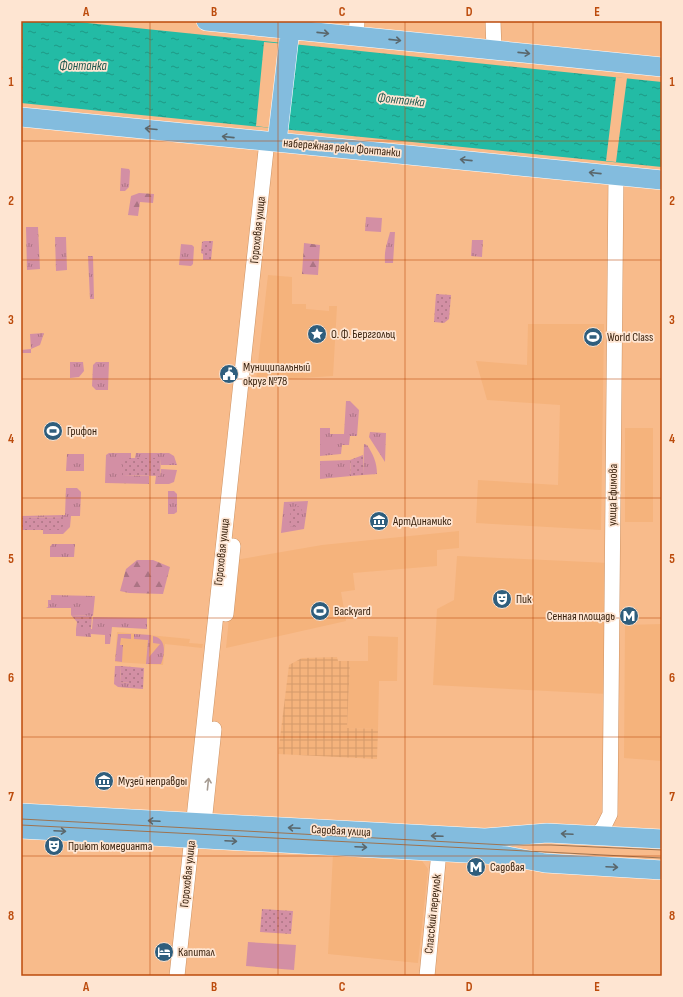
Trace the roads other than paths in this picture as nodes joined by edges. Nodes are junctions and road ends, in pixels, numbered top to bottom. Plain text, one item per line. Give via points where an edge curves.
1 (206, 21) edge
2 (493, 21) edge
3 (356, 29) edge
4 (283, 31) edge
5 (494, 50) junction
6 (662, 67) edge
7 (21, 117) edge
8 (272, 135) junction
9 (616, 175) junction
10 (662, 180) edge
11 (21, 813) edge
12 (610, 814) junction
13 (21, 829) edge
14 (196, 831) junction
15 (596, 836) junction
16 (629, 837) junction
17 (662, 839) edge
18 (439, 852) junction
19 (657, 872) edge
20 (177, 976) edge
21 (183, 976) edge
22 (427, 976) edge

1 - 4 main road
2 - 5 street
4 -> 3 main road
3 -> 5 main road
4 - 8 main road
5 -> 6 main road
8 -> 7 main road, набережная реки Фонтанки
9 -> 8 main road, набережная реки Фонтанки
8 - 14 street, Гороховая улица
9 - 10 main road, набережная реки Фонтанки
9 - 12 street, улица Ефимова
14 -> 11 main road, Садовая улица
12 - 15 street, улица Ефимова
12 - 16 street via 618,829
13 -> 14 main road, Садовая улица
15 -> 14 main road, Садовая улица via 547,833 485,838
14 -> 18 main road, Садовая улица
14 - 20 street, Гороховая улица
14 - 21 street, Гороховая улица
15 - 16 main road, Садовая улица
16 - 17 main road, Садовая улица
18 -> 19 main road, Садовая улица via 507,856 545,863
18 - 22 street, Спасский переулок

